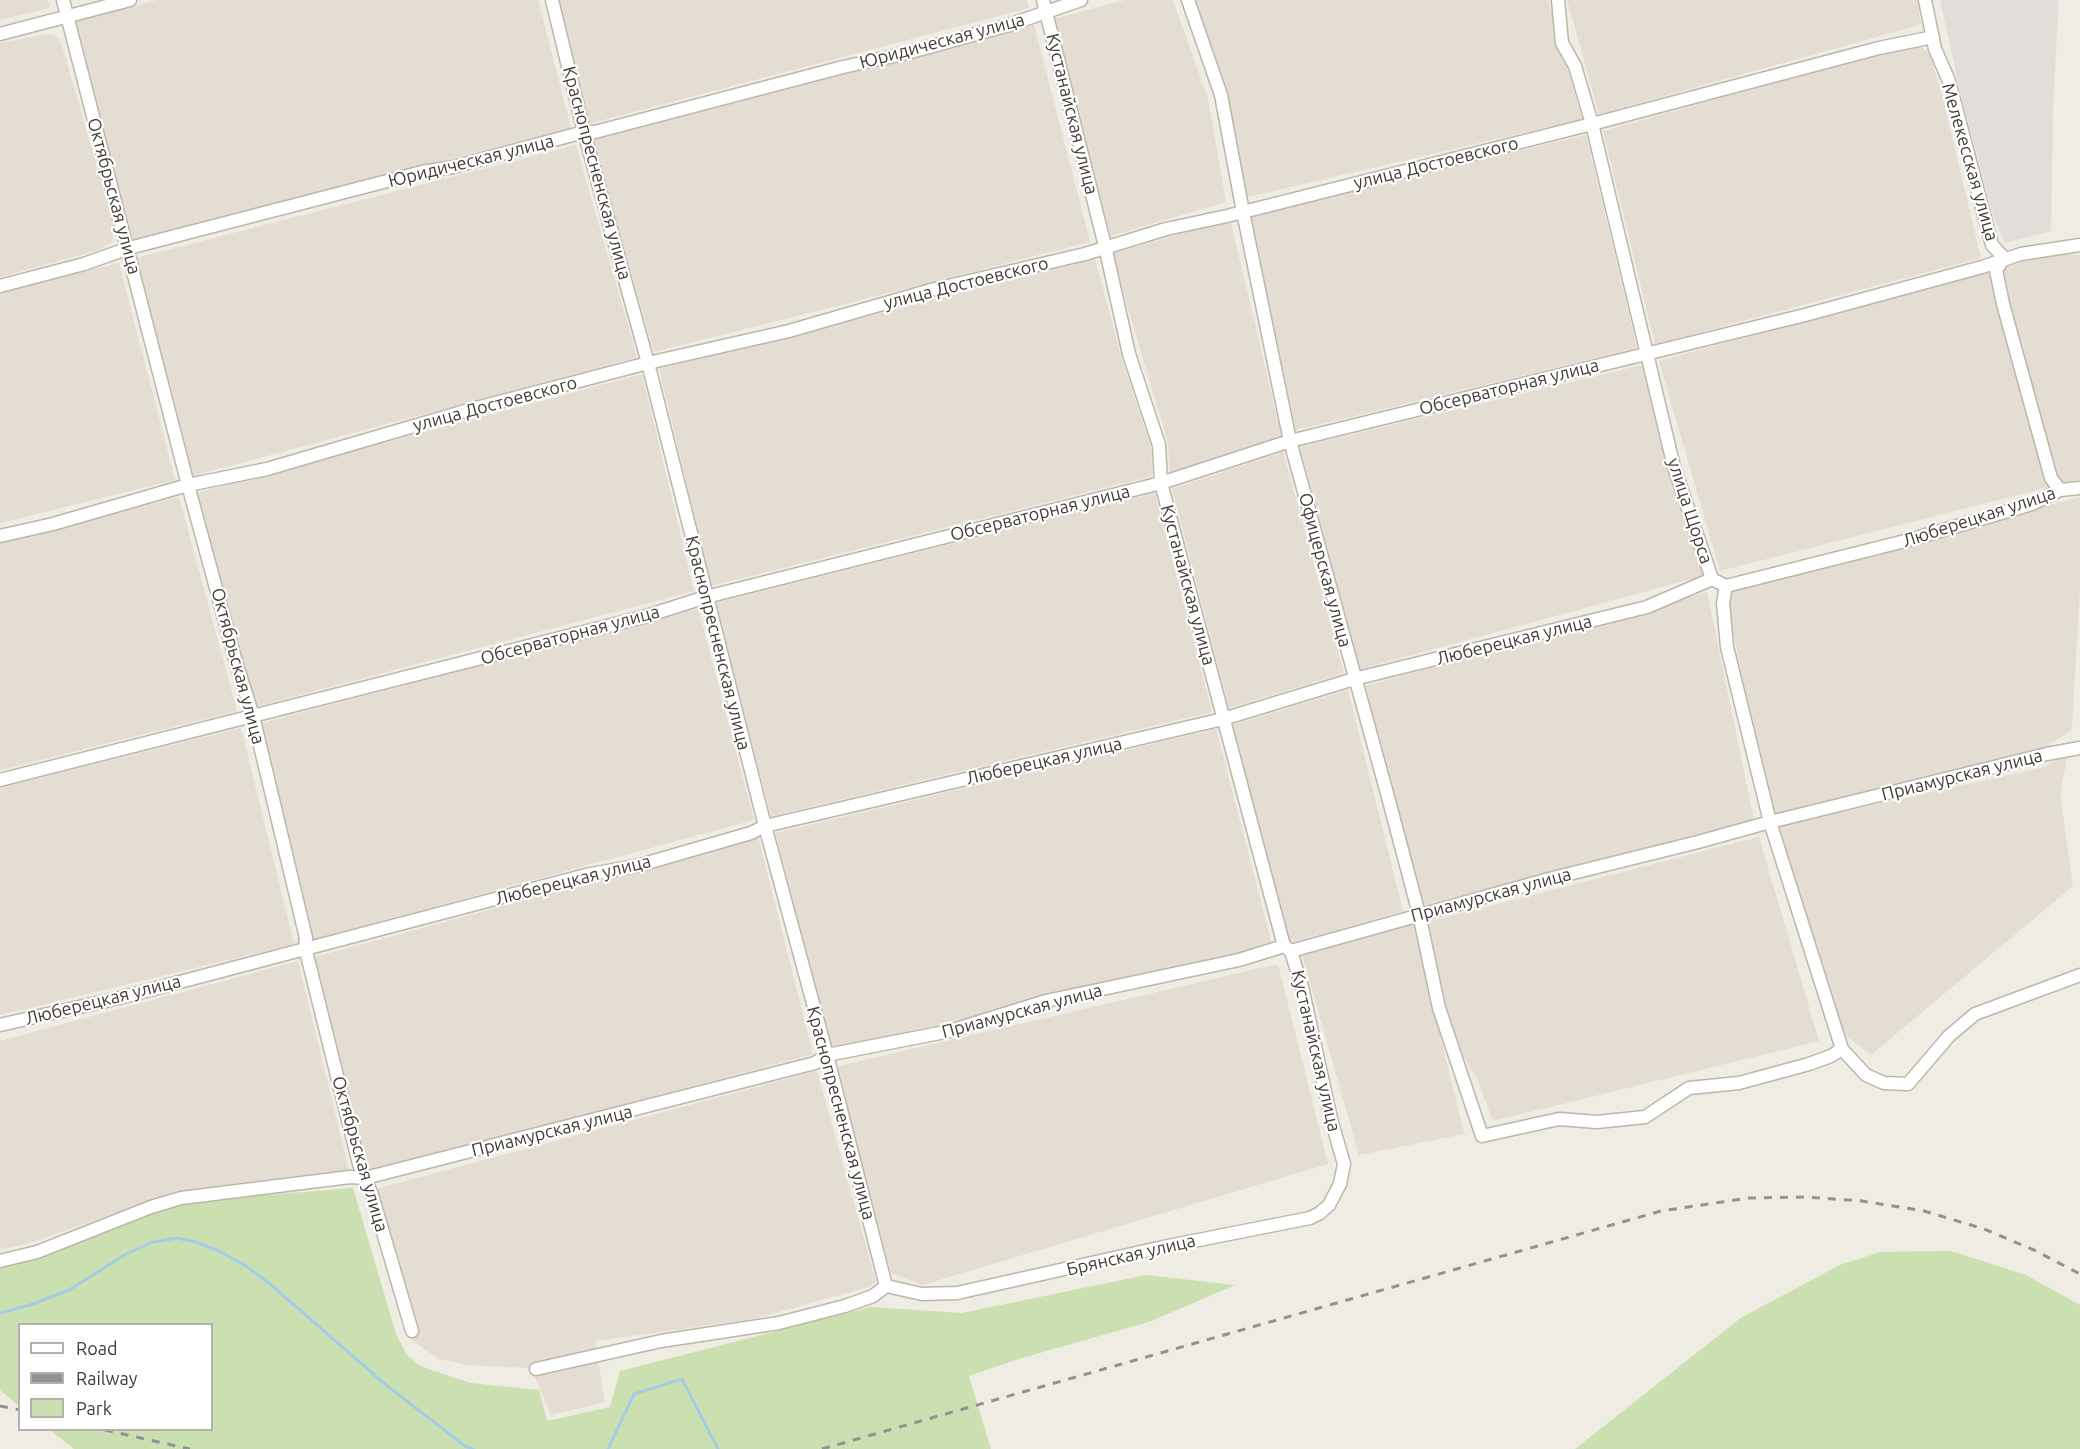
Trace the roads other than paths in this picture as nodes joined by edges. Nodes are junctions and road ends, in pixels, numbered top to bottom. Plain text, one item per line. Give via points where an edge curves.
1 (63, 0) edge
2 (130, 0) edge
3 (552, 0) edge
4 (1043, 0) edge
5 (1081, 0) edge
6 (1188, 0) edge
7 (1558, 0) edge
8 (1925, 0) edge
9 (1046, 13) junction
10 (66, 18) junction
11 (0, 34) edge
12 (1933, 37) junction
13 (1592, 124) junction
14 (584, 132) junction
15 (1243, 212) junction
16 (2080, 245) edge
17 (1105, 246) junction
18 (129, 248) junction
19 (2004, 258) junction
20 (0, 286) edge
21 (1647, 353) junction
22 (648, 363) junction
23 (1290, 441) junction
24 (1161, 483) junction
25 (189, 484) junction
26 (2080, 488) edge
27 (2060, 490) junction
28 (0, 536) edge
29 (1712, 579) junction
30 (1726, 586) junction
31 (706, 597) junction
32 (1354, 679) junction
33 (253, 716) junction
34 (1222, 719) junction
35 (2080, 748) edge
36 (0, 780) edge
37 (1770, 822) junction
38 (765, 826) junction
39 (1419, 914) junction
40 (305, 947) junction
41 (1288, 949) junction
42 (2080, 975) edge
43 (0, 1025) edge
44 (1842, 1048) junction
45 (827, 1055) junction
46 (1344, 1164) joint
47 (365, 1178) junction
48 (0, 1261) edge
49 (886, 1286) junction
50 (412, 1332) dead end
51 (536, 1369) dead end

1 - 10 street, Октябрьская улица
2 - 10 street
3 - 14 street, Краснопресненская улица
4 - 9 street, Кустанайская улица
5 - 9 street, Юридическая улица
6 - 15 street, Офицерская улица via 1221,95
7 - 13 street, улица Щорса via 1562,43 1575,66
8 - 12 street, Мелекесская улица
9 - 14 street, Юридическая улица via 907,53
9 - 17 street, Кустанайская улица
10 - 11 street
10 - 18 street, Октябрьская улица
12 - 13 street, улица Достоевского
12 - 19 street, Мелекесская улица via 1949,81 1992,245
13 - 15 street, улица Достоевского
13 - 21 street, улица Щорса
14 - 18 street, Юридическая улица
14 - 22 street, Краснопресненская улица
15 - 17 street, улица Достоевского
15 - 23 street, Офицерская улица
16 - 19 street, Обсерваторная улица
17 - 22 street, улица Достоевского via 789,331
17 - 24 street, Кустанайская улица via 1129,354 1159,445
18 - 20 street, Юридическая улица
18 - 25 street, Октябрьская улица
19 - 21 street, Обсерваторная улица via 1804,315
19 - 27 street, Мелекесская улица via 1996,270 2003,304 2051,478
21 - 23 street, Обсерваторная улица
21 - 29 street, улица Щорса via 1674,467
22 - 25 street, улица Достоевского via 472,408 267,470
22 - 31 street, Краснопресненская улица
23 - 24 street, Обсерваторная улица
23 - 32 street, Офицерская улица
24 - 31 street, Обсерваторная улица
24 - 34 street, Кустанайская улица
25 - 28 street, улица Достоевского
25 - 33 street, Октябрьская улица
26 - 27 street, Люберецкая улица
27 - 30 street, Люберецкая улица via 2032,504 1909,540
29 - 30 street, улица Щорса
29 - 32 street, Люберецкая улица via 1647,607
30 - 37 street via 1723,603 1727,647
31 - 33 street, Обсерваторная улица via 643,617
31 - 38 street, Краснопресненская улица
32 - 34 street, Люберецкая улица
32 - 39 street, Офицерская улица
33 - 36 street, Обсерваторная улица
33 - 40 street, Октябрьская улица
34 - 38 street, Люберецкая улица
34 - 41 street, Кустанайская улица
35 - 37 street, Приамурская улица
37 - 39 street, Приамурская улица
37 - 44 street
38 - 40 street, Люберецкая улица via 640,865 586,874
38 - 45 street, Краснопресненская улица
39 - 41 street, Приамурская улица
39 - 44 street, Офицерская улица via 1439,1008 1482,1136 1559,1119 1597,1122 1645,1117 1689,1088 1739,1083 1809,1064
40 - 43 street, Люберецкая улица via 119,998
40 - 47 street, Октябрьская улица
41 - 45 street, Приамурская улица via 1046,1001 950,1031
41 - 46 street, Кустанайская улица via 1303,991
42 - 44 street via 1975,1014 1949,1036 1908,1084 1884,1083 1866,1075
45 - 47 street, Приамурская улица via 815,1063
45 - 49 street, Краснопресненская улица
46 - 49 street, Брянская улица via 1340,1184 1329,1204 1310,1218 957,1293 922,1294
47 - 48 street, Приамурская улица via 181,1197 37,1252
47 - 50 street, Октябрьская улица
49 - 51 street via 873,1296 845,1306 779,1323 661,1341

